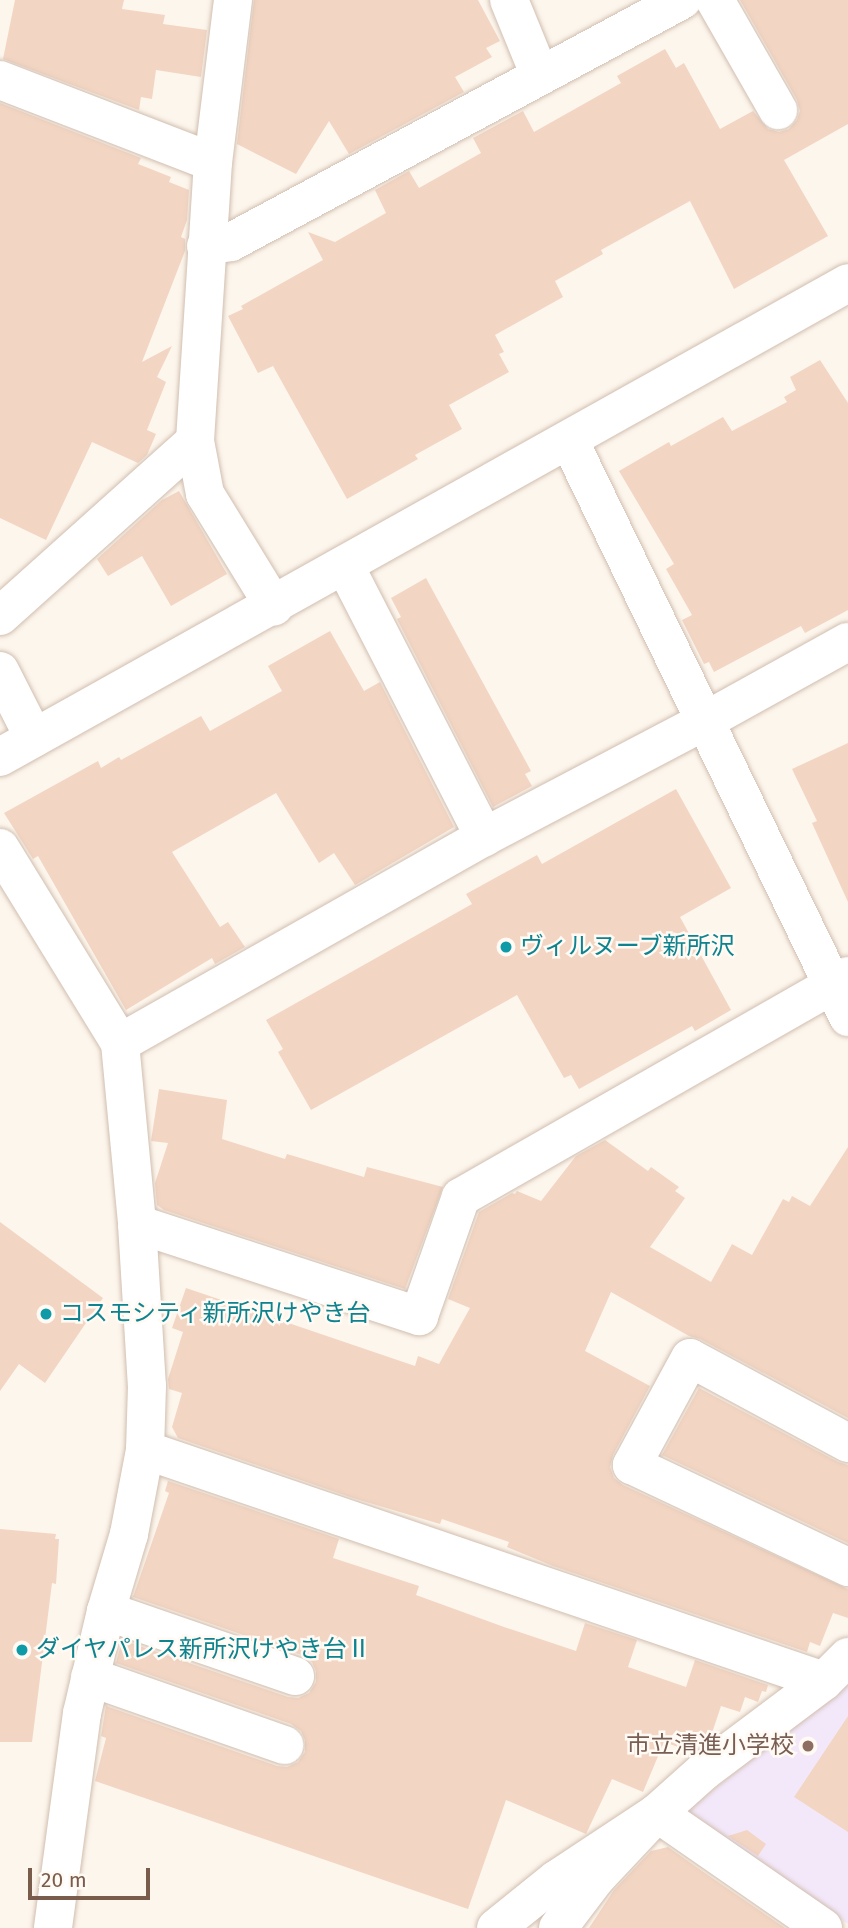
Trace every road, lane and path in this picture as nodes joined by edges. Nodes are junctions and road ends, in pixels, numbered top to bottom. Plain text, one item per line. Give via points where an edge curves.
1 (233, 0) edge
2 (509, 0) edge
3 (682, 0) edge
4 (715, 0) edge
5 (540, 76) junction
6 (0, 80) edge
7 (778, 110) dead end
8 (212, 162) junction
9 (206, 246) junction
10 (848, 283) edge
11 (569, 440) junction
12 (195, 441) junction
13 (345, 566) junction
14 (274, 606) junction
15 (0, 616) edge
16 (848, 642) edge
17 (0, 671) edge
18 (707, 720) junction
19 (33, 738) junction
20 (0, 757) edge
21 (484, 837) junction
22 (0, 848) edge
23 (843, 993) edge
24 (120, 1043) junction
25 (137, 1224) junction
26 (848, 1443) edge
27 (145, 1450) junction
28 (848, 1567) edge
29 (106, 1611) junction
30 (836, 1669) edge
31 (295, 1676) dead end
32 (90, 1677) junction
33 (284, 1745) dead end
34 (657, 1813) junction
35 (53, 1928) edge
36 (496, 1928) edge
37 (558, 1928) edge
38 (823, 1928) edge

1 - 8 street
2 - 5 street
3 - 5 street
4 - 7 street
5 - 9 street via 231,242
6 - 8 street
8 - 9 street
9 - 12 street
10 - 11 street
11 - 13 street
11 - 18 street
12 - 14 street via 205,494
12 - 15 street
13 - 14 street
13 - 21 street
14 - 19 street
16 - 18 street
17 - 19 street
18 - 21 street
18 - 23 street
19 - 20 street
21 - 24 street
22 - 24 street
23 - 25 street via 461,1197 419,1316
24 - 25 street
25 - 27 street via 147,1386
26 - 28 street via 690,1358 632,1465
27 - 29 street via 129,1534
27 - 30 street
29 - 31 street
29 - 32 street
30 - 34 street
32 - 33 street
32 - 35 street
34 - 36 street via 557,1879
34 - 37 street via 596,1878
34 - 38 street

